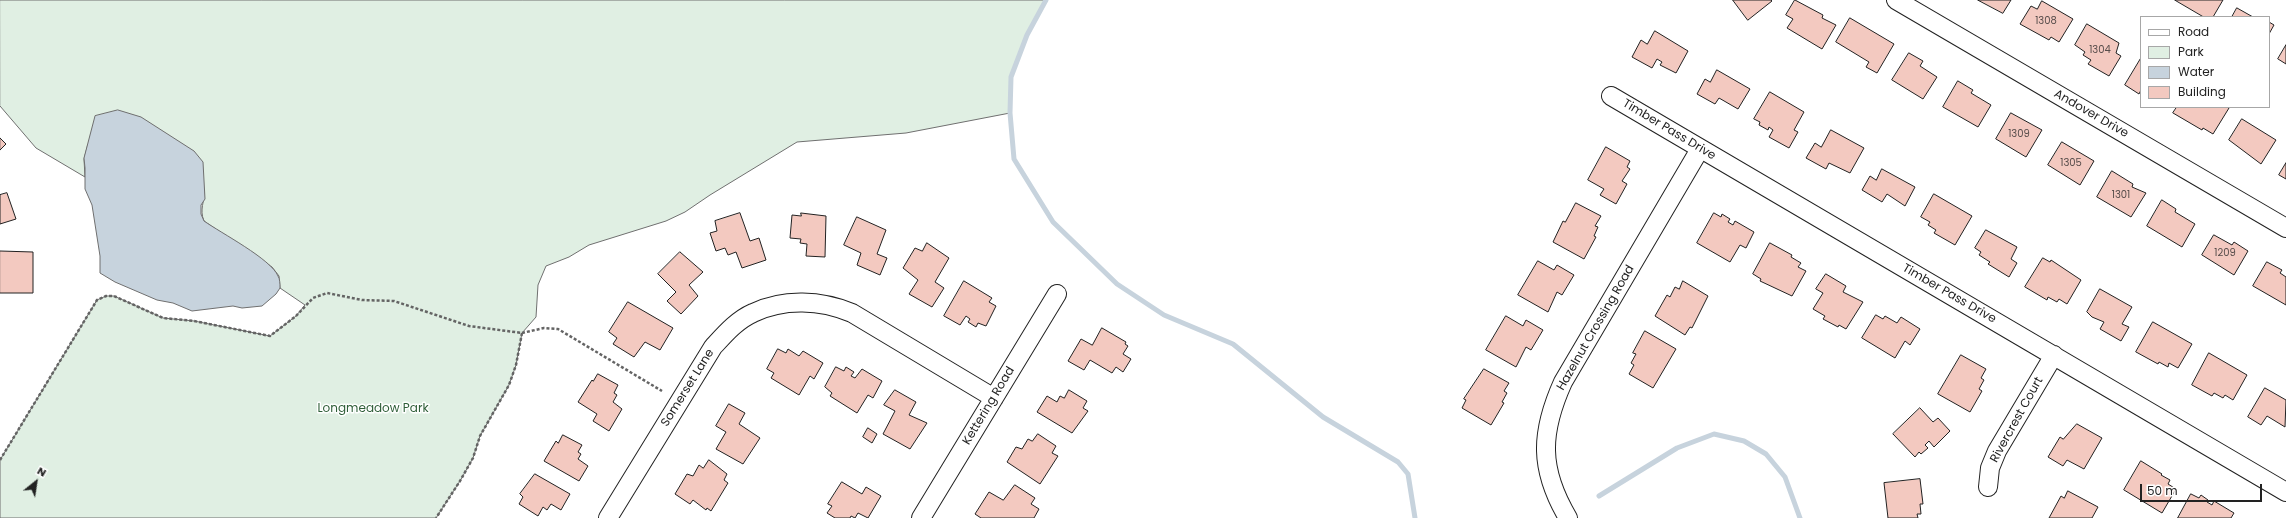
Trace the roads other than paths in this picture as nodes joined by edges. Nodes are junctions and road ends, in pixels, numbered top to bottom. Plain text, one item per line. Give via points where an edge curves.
1 (1896, 0) edge
2 (1611, 96) dead end
3 (1700, 149) junction
4 (2286, 228) edge
5 (1057, 294) dead end
6 (2054, 355) junction
7 (994, 398) junction
8 (1988, 487) dead end
9 (2286, 492) edge
10 (608, 518) edge
11 (921, 518) edge
12 (1568, 518) edge

1 - 4 street, Andover Drive
2 - 3 street, Timber Pass Drive
3 - 6 street, Timber Pass Drive
3 - 12 street, Hazelnut Crossing Road via 1563,382 1553,404 1547,423 1545,456 1550,478
5 - 7 street, Kettering Road
6 - 8 street, Rivercrest Court via 1997,451 1990,468
6 - 9 street, Timber Pass Drive
7 - 10 street, Somerset Lane via 852,313 837,307 820,302 789,303 753,312 733,326 713,346
7 - 11 street, Kettering Road

